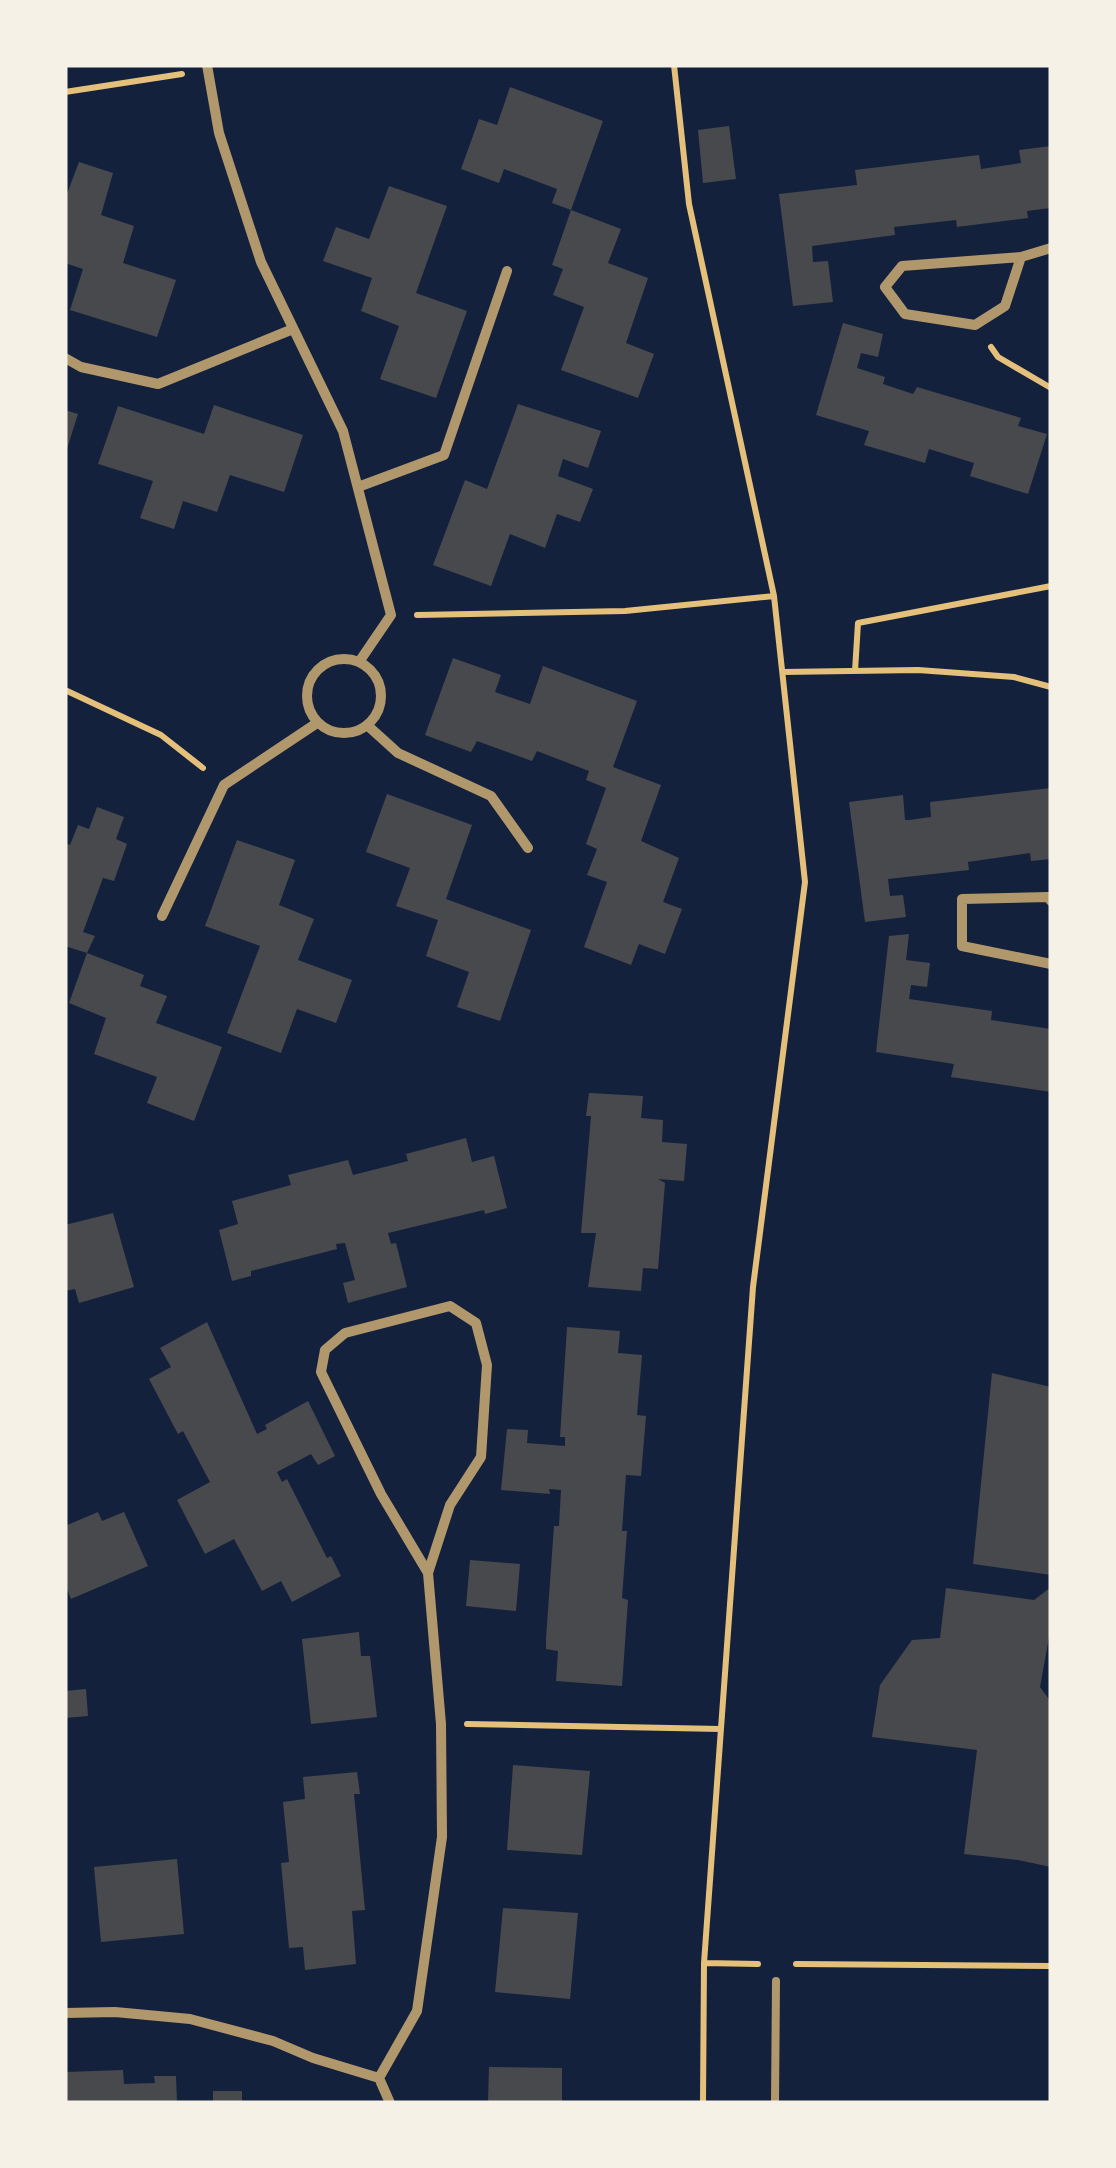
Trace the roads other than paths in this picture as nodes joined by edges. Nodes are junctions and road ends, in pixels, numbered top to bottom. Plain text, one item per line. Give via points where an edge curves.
1 (208, 68) edge
2 (1051, 248) edge
3 (1020, 258) junction
4 (507, 271) dead end
5 (293, 329) junction
6 (65, 358) edge
7 (358, 487) junction
8 (359, 662) junction
9 (317, 723) junction
10 (367, 725) junction
11 (528, 848) dead end
12 (1051, 901) edge
13 (162, 916) dead end
14 (1051, 964) edge
15 (428, 1572) junction
16 (776, 1981) dead end
17 (65, 2012) edge
18 (379, 2078) junction
19 (390, 2103) edge
20 (775, 2103) edge

1 - 5 street via 231,170
2 - 3 street
3 - 3 street via 1005,306 975,325 905,314 885,287 902,266
4 - 7 street via 444,454
5 - 6 street via 158,384
5 - 7 street via 343,431
7 - 8 street via 391,616
8 - 9 street via 333,660 313,675 306,700
8 - 10 street via 380,692
9 - 10 street via 347,734
9 - 13 street via 224,784
10 - 11 street via 398,753 491,796
12 - 14 street via 962,899 962,946
15 - 15 street via 321,1372 325,1350 345,1334 450,1306 476,1323 487,1365 481,1457 450,1505
15 - 18 street via 442,1837 417,2011
16 - 20 lane
17 - 18 street via 190,2019
18 - 19 street

